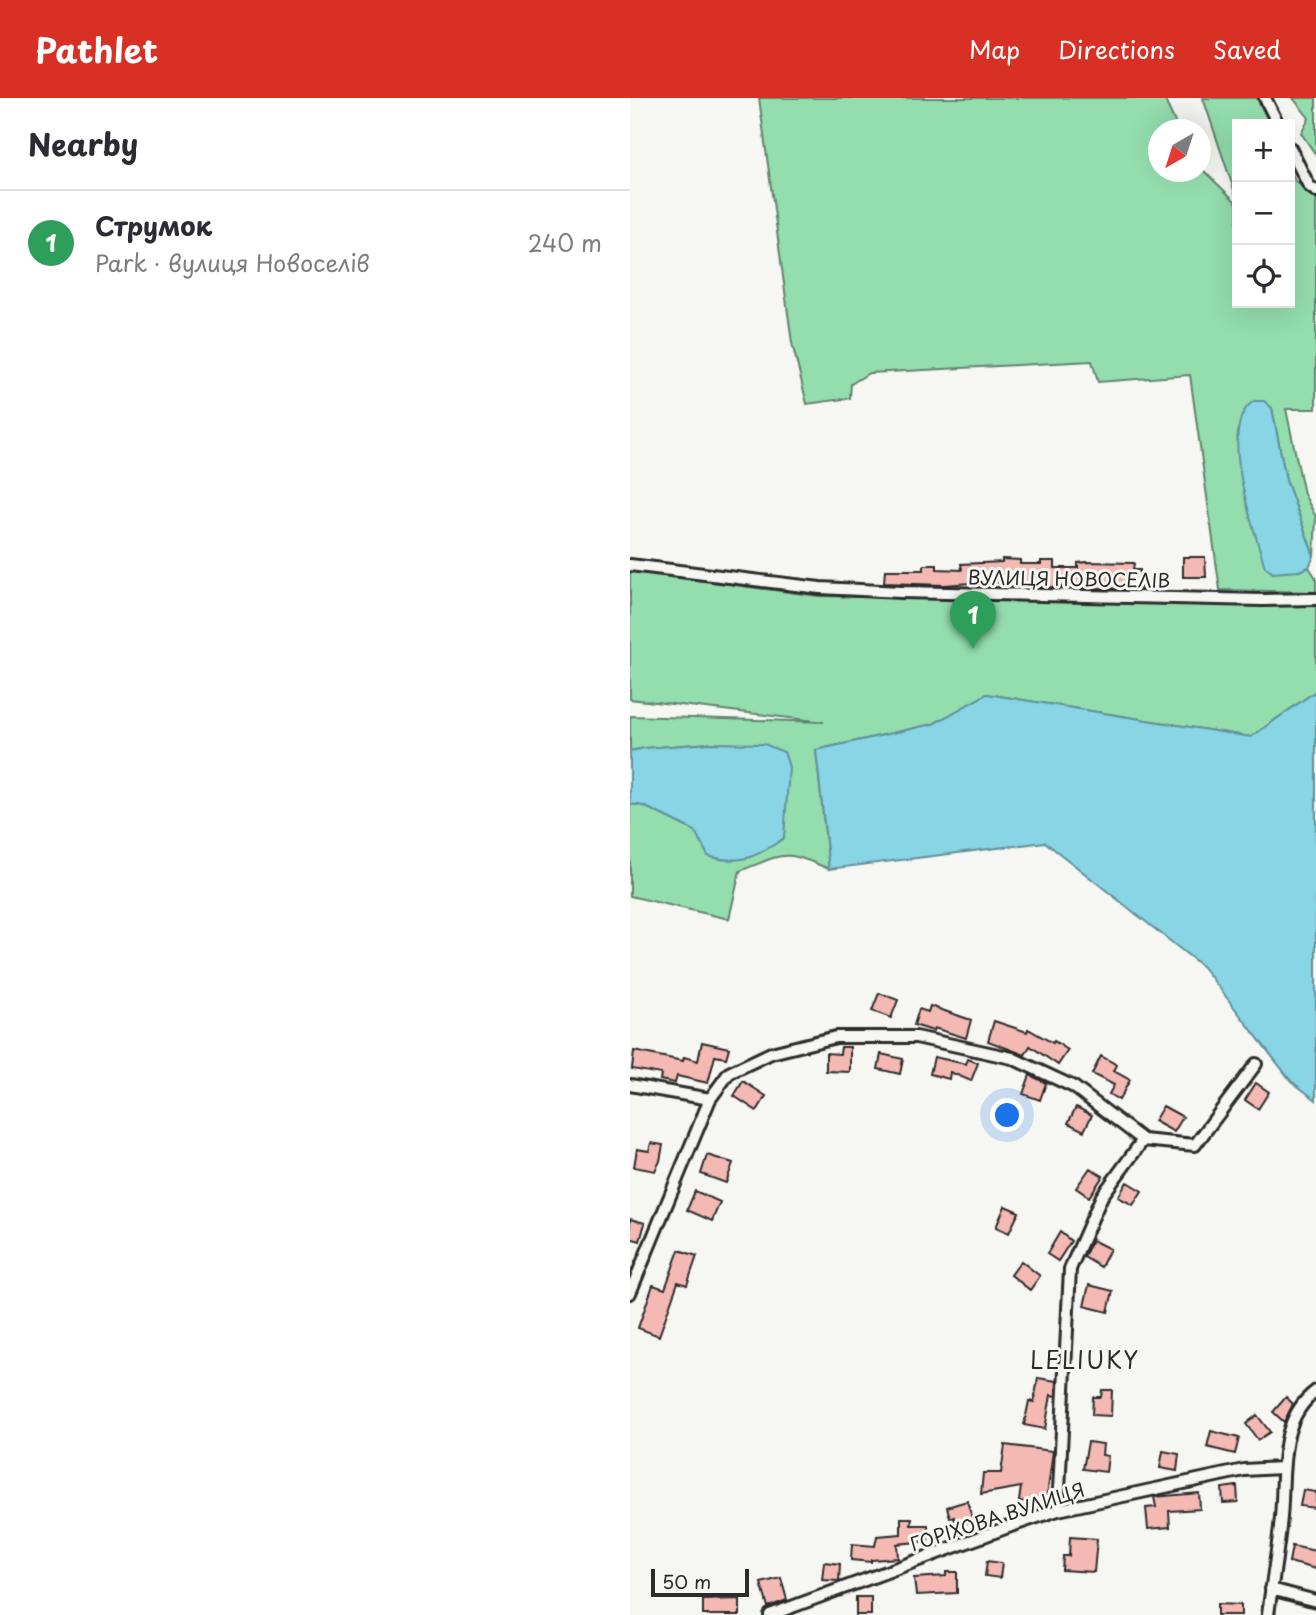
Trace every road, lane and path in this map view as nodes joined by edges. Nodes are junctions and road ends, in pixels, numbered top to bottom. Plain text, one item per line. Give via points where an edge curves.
1 (1265, 98) edge
2 (1276, 119) edge
3 (1295, 158) edge
4 (1316, 191) edge
5 (630, 565) edge
6 (1316, 599) edge
7 (1256, 1064) dead end
8 (630, 1085) edge
9 (710, 1100) junction
10 (1143, 1140) junction
11 (630, 1293) edge
12 (1316, 1391) edge
13 (1282, 1468) junction
14 (1058, 1510) junction
15 (1272, 1589) junction
16 (1316, 1601) edge
17 (770, 1615) edge
18 (1268, 1615) edge

1 - 2 street
3 - 4 street
5 - 6 street, ВУЛИЦЯ НОВОСЕЛІВ via 820,588
7 - 10 street via 1195,1145
8 - 9 street
9 - 10 street via 729,1073 772,1053 836,1037 916,1037 1012,1058 1074,1087
9 - 11 street
10 - 14 street via 1102,1196 1070,1269
12 - 13 street via 1304,1400 1289,1428
13 - 14 street, ГОРІХОВА ВУЛИЦЯ via 1244,1470
13 - 15 street
14 - 17 street, ГОРІХОВА ВУЛИЦЯ
15 - 16 street
15 - 18 street

